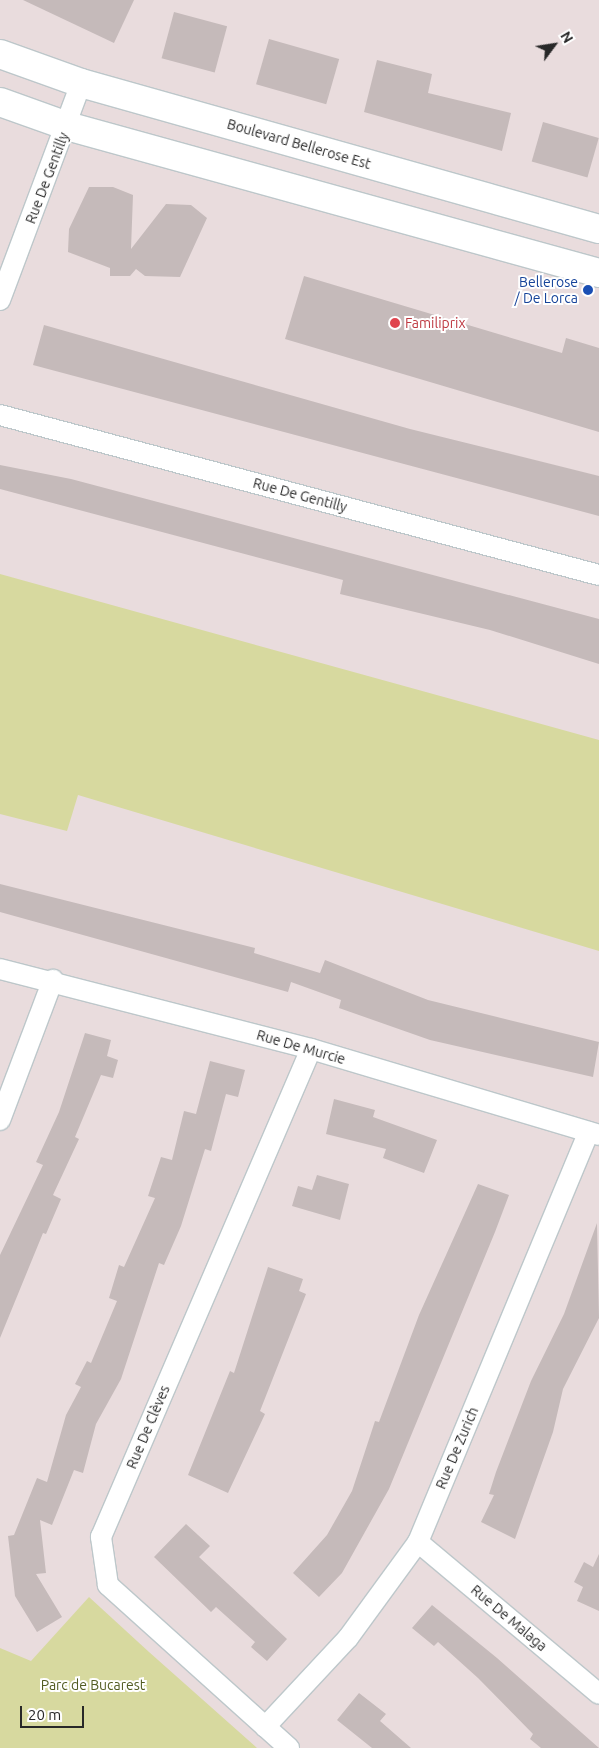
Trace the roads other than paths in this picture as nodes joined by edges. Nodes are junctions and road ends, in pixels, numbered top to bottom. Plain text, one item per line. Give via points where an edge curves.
1 (0, 54) edge
2 (81, 83) junction
3 (0, 102) edge
4 (67, 126) junction
5 (599, 229) edge
6 (599, 273) edge
7 (0, 300) edge
8 (0, 415) edge
9 (599, 575) edge
10 (0, 969) edge
11 (53, 980) junction
12 (311, 1049) junction
13 (0, 1120) edge
14 (594, 1133) edge
15 (418, 1542) junction
16 (599, 1694) edge
17 (265, 1726) junction
18 (289, 1748) edge

1 - 2 street, Boulevard Bellerose Est
2 - 4 street, Rue De Gentilly
2 - 5 street, Boulevard Bellerose Est
3 - 4 street
4 - 6 street
4 - 7 street, Rue De Gentilly
8 - 9 street, Rue De Gentilly
10 - 11 street, Rue De Murcie
11 - 12 street, Rue De Murcie
11 - 13 street
12 - 14 street, Rue De Murcie
12 - 17 street, Rue De Clèves via 100,1537 108,1585
14 - 15 street, Rue De Zurich
15 - 16 street, Rue De Malaga
15 - 17 street, Rue De Zurich via 348,1638
17 - 18 street, Rue De Clèves

